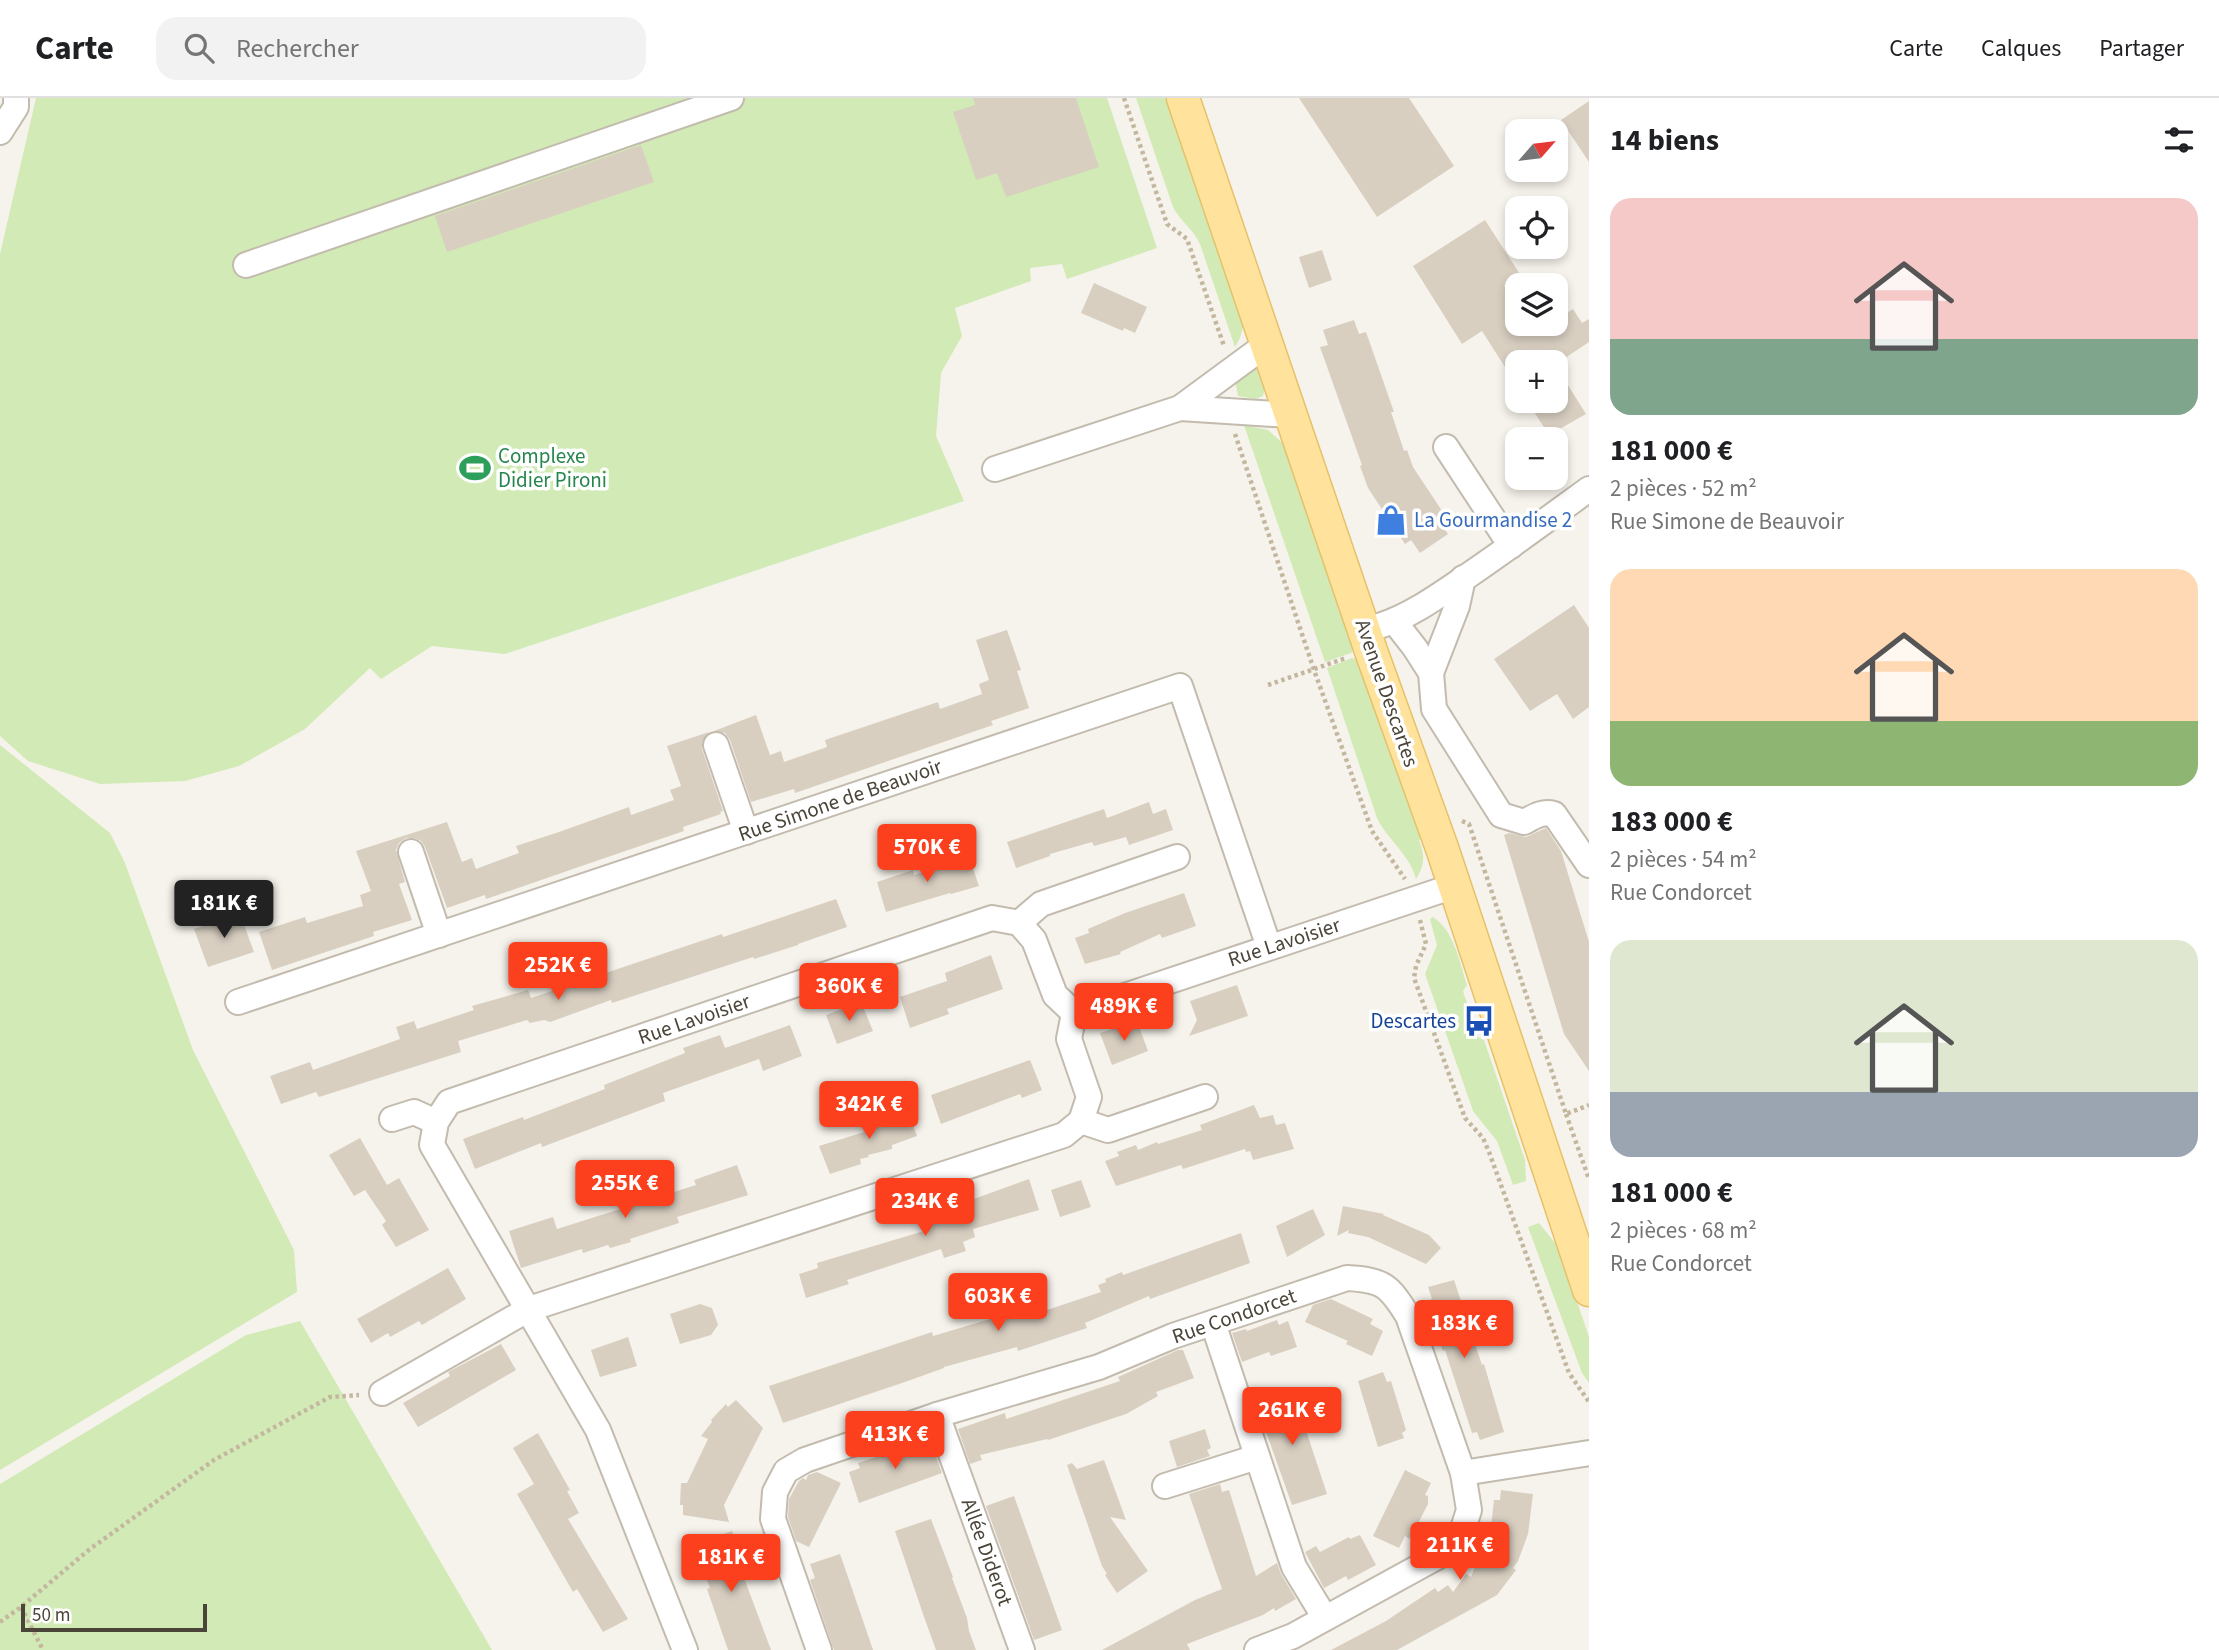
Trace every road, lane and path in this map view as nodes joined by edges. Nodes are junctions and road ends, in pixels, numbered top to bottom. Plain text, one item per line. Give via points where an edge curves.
1 (16, 98) edge
2 (731, 98) edge
3 (1124, 98) edge
4 (1184, 98) edge
5 (0, 132) edge
6 (246, 265) dead end
7 (1267, 344) junction
8 (1225, 375) junction
9 (1180, 408) junction
10 (1230, 411) junction
11 (1290, 415) junction
12 (1446, 447) dead end
13 (995, 469) dead end
14 (1588, 492) edge
15 (1511, 546) junction
16 (1463, 578) junction
17 (1379, 626) junction
18 (1431, 673) junction
19 (1302, 674) dead end
20 (1268, 685) dead end
21 (716, 745) dead end
22 (1426, 805) junction
23 (746, 832) junction
24 (411, 852) dead end
25 (1177, 857) dead end
26 (1589, 865) edge
27 (1454, 886) junction
28 (1413, 900) junction
29 (1019, 923) junction
30 (439, 935) junction
31 (1269, 947) junction
32 (238, 1002) dead end
33 (1074, 1013) junction
34 (1205, 1097) dead end
35 (1589, 1105) edge
36 (1566, 1114) junction
37 (392, 1119) dead end
38 (1081, 1121) junction
39 (436, 1122) junction
40 (1589, 1179) edge
41 (1589, 1290) edge
42 (529, 1309) junction
43 (1213, 1323) junction
44 (382, 1394) joint
45 (1589, 1402) edge
46 (937, 1415) junction
47 (1589, 1453) edge
48 (1257, 1457) junction
49 (1463, 1473) junction
50 (1165, 1486) dead end
51 (21, 1607) junction
52 (1325, 1618) junction
53 (0, 1622) edge
54 (43, 1650) edge
55 (685, 1650) edge
56 (819, 1650) edge
57 (1022, 1650) edge
58 (1257, 1650) edge

1 - 5 street via 16,107
2 - 6 street
3 - 8 path via 1167,224 1187,239 1225,349
4 - 7 main road, Avenue Descartes
7 - 8 street
7 - 11 main road, Avenue Descartes
8 - 9 street
9 - 10 street
9 - 13 street
10 - 11 street
10 - 28 path via 1372,831 1401,871
11 - 17 main road, Avenue Descartes
12 - 15 street
14 - 15 street
15 - 16 street
16 - 17 street
16 - 18 street
17 - 18 street via 1415,648
17 - 22 main road, Avenue Descartes
18 - 26 street via 1434,709 1500,815 1524,822 1540,814 1554,814
19 - 20 path
21 - 23 street
22 - 27 main road, Avenue Descartes
22 - 36 path via 1469,824
23 - 30 street, Rue Simone de Beauvoir
23 - 31 street, Rue Simone de Beauvoir via 1180,686
24 - 30 street
25 - 29 street via 1041,904
27 - 28 street, Rue Lavoisier
27 - 41 main road, Avenue Descartes
28 - 31 street, Rue Lavoisier
28 - 45 path via 1426,944 1414,978 1465,1118 1489,1152 1569,1373
29 - 33 street via 1034,940 1055,995
29 - 39 street, Rue Lavoisier via 992,918 449,1102
30 - 32 street, Rue Simone de Beauvoir
31 - 33 street, Rue Lavoisier
33 - 38 street via 1069,1039 1089,1097
34 - 38 street via 1108,1130
35 - 36 path
36 - 40 path
37 - 39 street via 414,1112
38 - 42 street via 1064,1135
39 - 42 street via 432,1145
42 - 44 street
42 - 55 street via 598,1430
43 - 46 street, Rue Condorcet via 1099,1367
43 - 48 street
43 - 49 street, Rue Condorcet via 1347,1278 1374,1279 1395,1294 1408,1316
44 - 51 path via 330,1397 214,1460 90,1549
46 - 56 street, Rue Condorcet via 805,1460 786,1471 775,1492 774,1519
46 - 57 street, Allée Diderot
47 - 49 street
48 - 50 street
48 - 52 street via 1294,1567
49 - 52 street, Rue Condorcet via 1469,1510 1461,1535 1437,1558
51 - 53 path
51 - 54 path
52 - 58 street, Rue Condorcet

